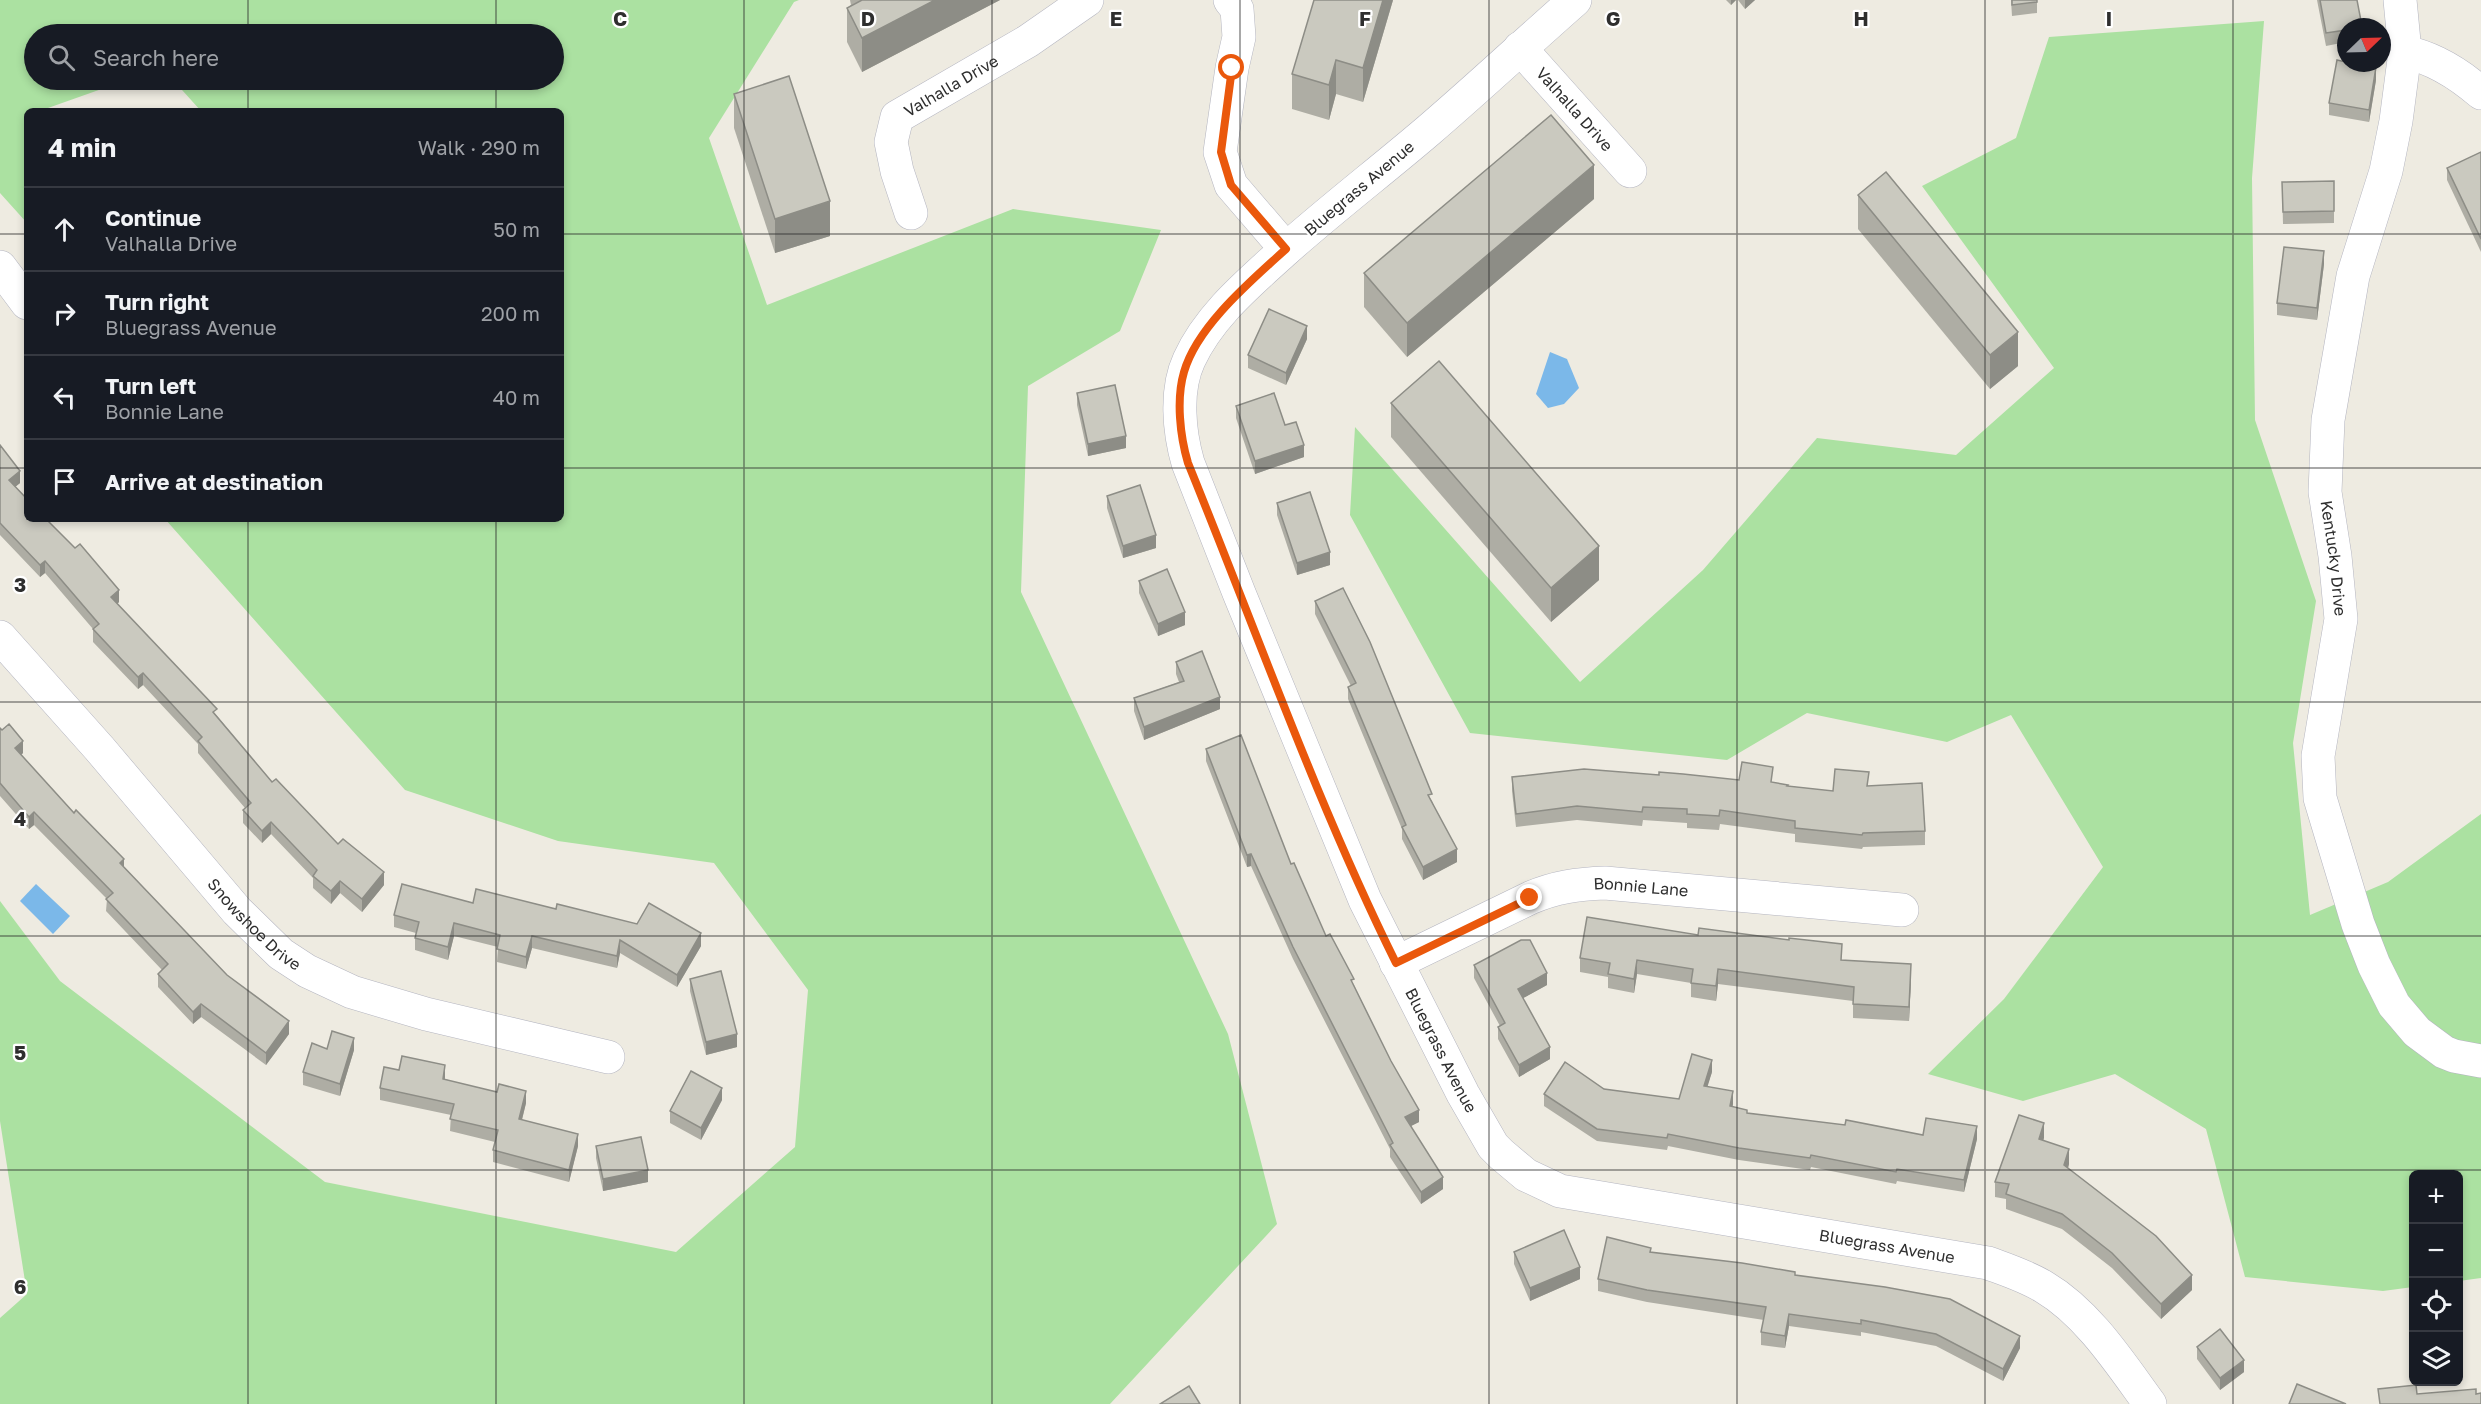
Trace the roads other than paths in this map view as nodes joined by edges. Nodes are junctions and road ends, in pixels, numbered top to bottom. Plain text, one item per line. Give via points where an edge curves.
1 (1087, 0) edge
2 (1230, 0) edge
3 (1575, 0) edge
4 (2400, 0) edge
5 (1520, 48) junction
6 (2405, 52) junction
7 (2481, 93) edge
8 (1630, 171) dead end
9 (911, 213) dead end
10 (1286, 249) junction
11 (0, 267) edge
12 (24, 299) edge
13 (0, 637) edge
14 (1902, 910) dead end
15 (1396, 963) junction
16 (608, 1057) dead end
17 (2481, 1061) edge
18 (2150, 1404) edge

1 - 9 street, Valhalla Drive via 1028,41 897,117 891,141
2 - 10 street via 1237,9 1239,37 1221,152 1231,185
3 - 5 street, Bluegrass Avenue
4 - 6 street, Kentucky Drive
5 - 8 street, Valhalla Drive
5 - 10 street, Bluegrass Avenue
6 - 7 street via 2442,65
6 - 17 street, Kentucky Drive via 2386,171 2346,307 2328,420 2325,492 2341,619 2318,756 2320,798 2358,924 2394,1005 2417,1032 2444,1052
10 - 15 street, Bluegrass Avenue via 1221,311 1189,359 1180,396 1184,449 1284,704 1365,900
11 - 12 street
13 - 16 street, Snowshoe Drive via 237,911 281,954 351,992
14 - 15 street, Bonnie Lane via 1605,883 1575,884 1550,889
15 - 18 street, Bluegrass Avenue via 1493,1146 1526,1175 1560,1191 1988,1263 2024,1276 2086,1322

